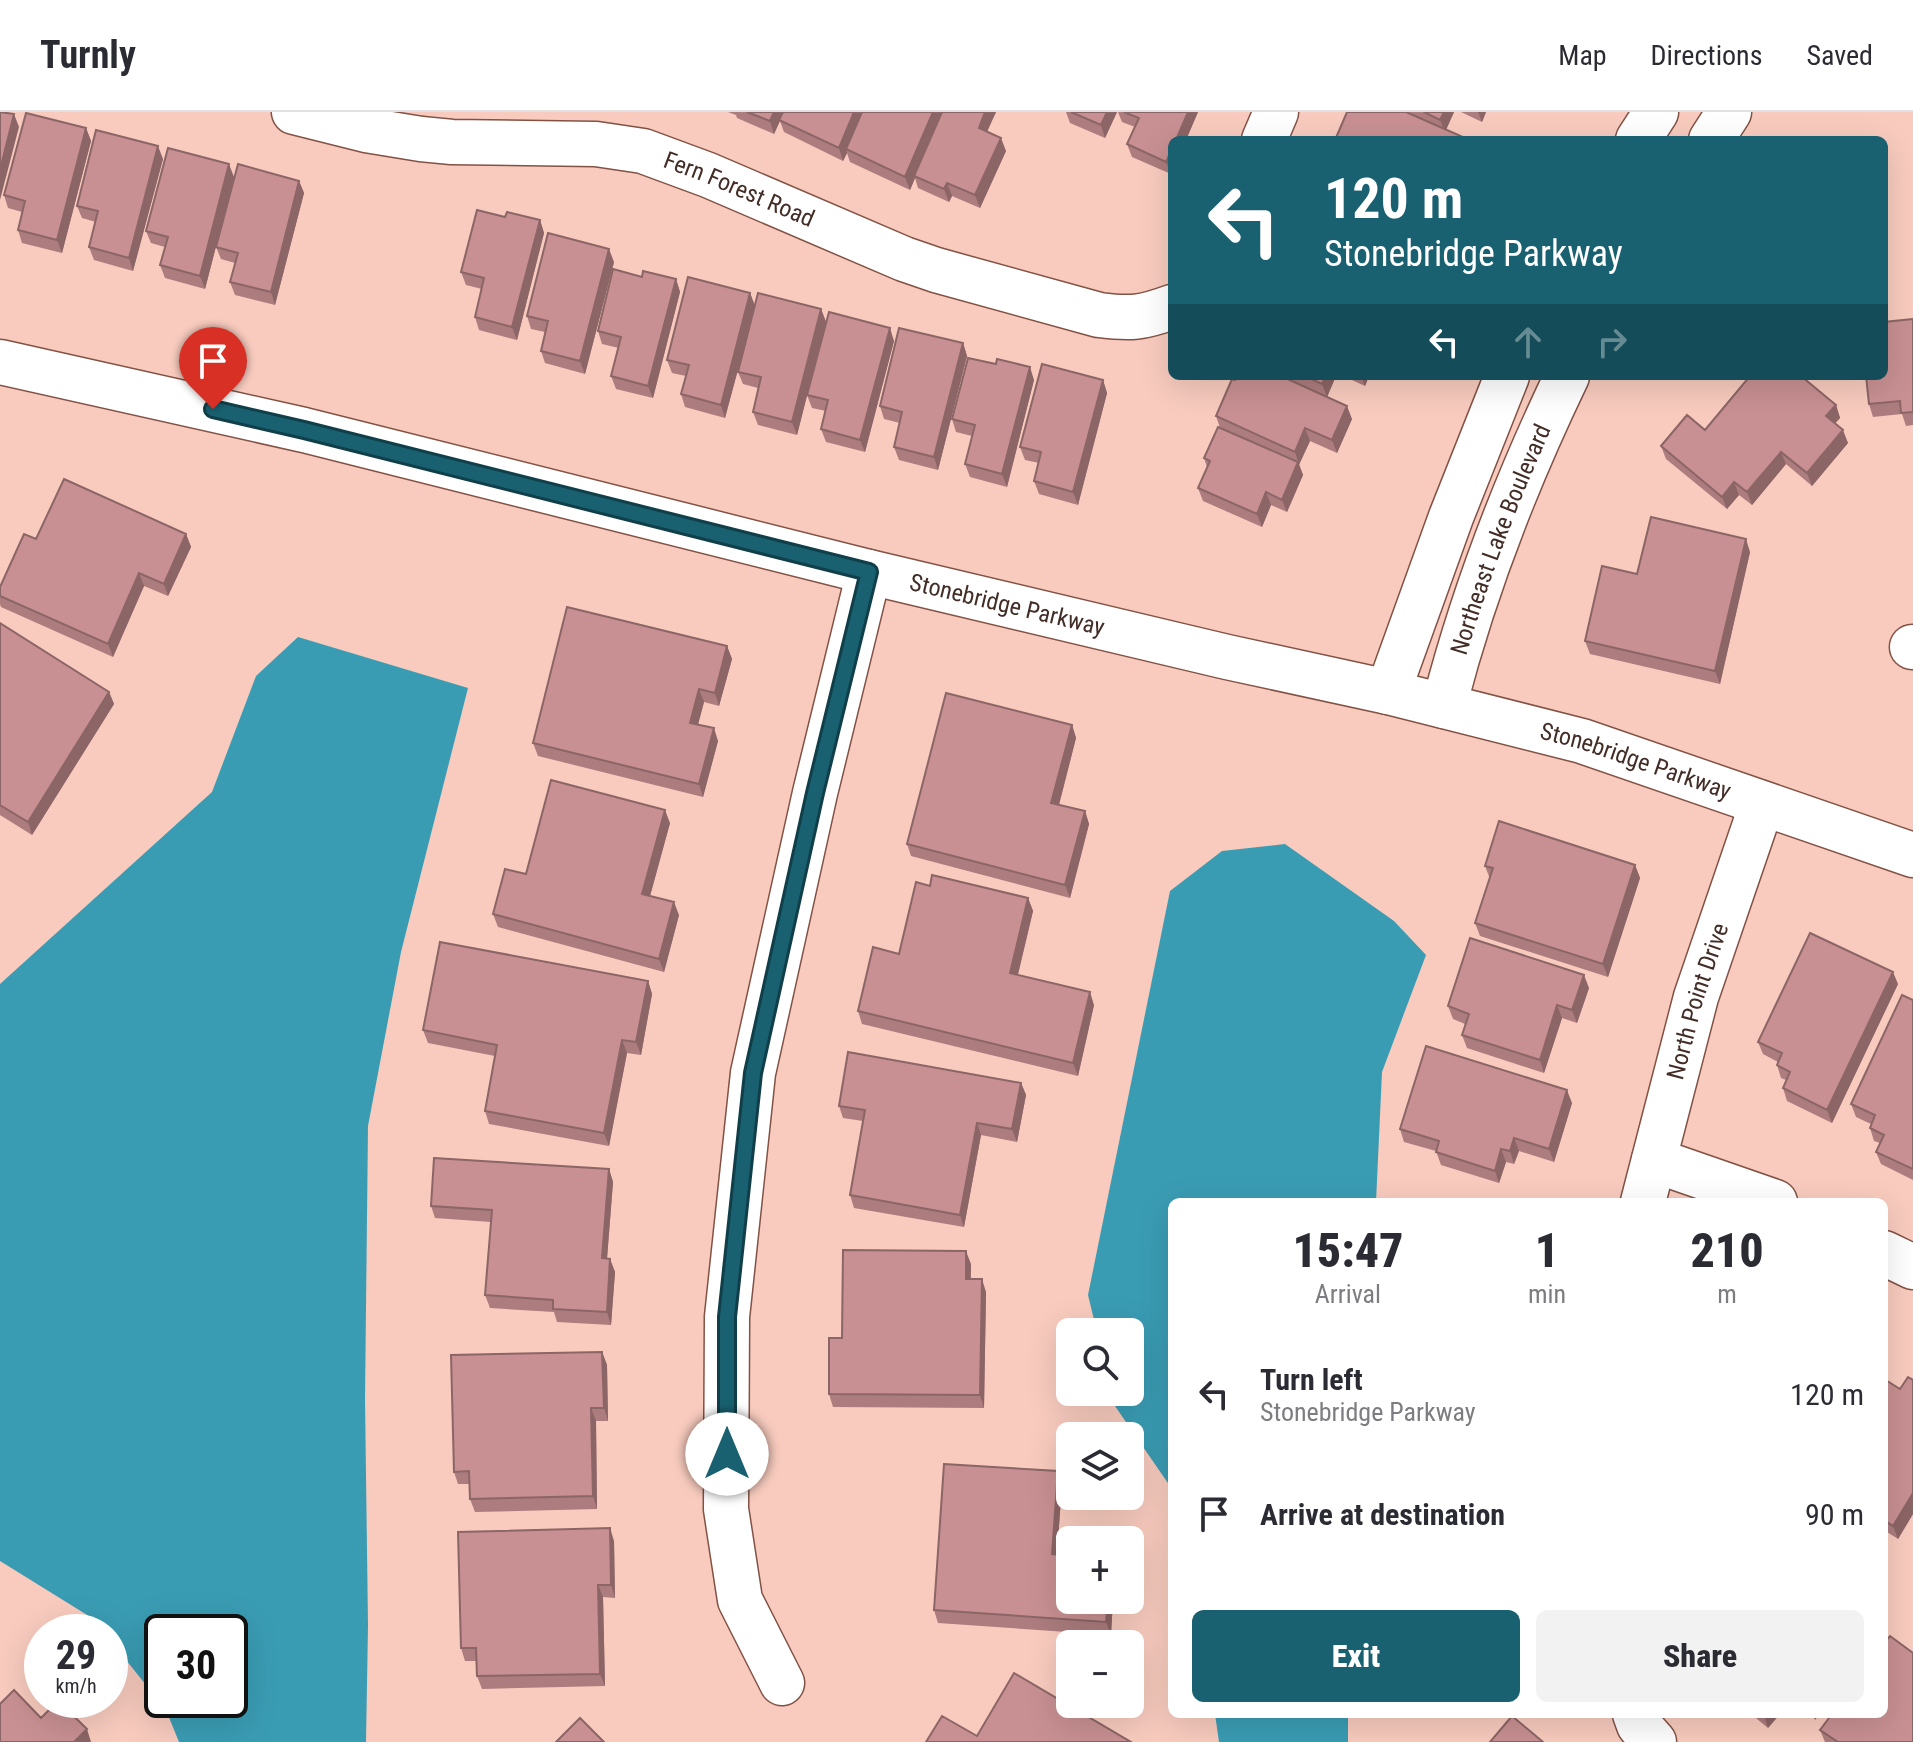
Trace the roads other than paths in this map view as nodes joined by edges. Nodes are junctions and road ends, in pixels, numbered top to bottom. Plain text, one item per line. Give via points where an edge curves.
1 (294, 112) edge
2 (1276, 112) edge
3 (1656, 112) edge
4 (1729, 112) edge
5 (1266, 136) edge
6 (1641, 136) edge
7 (1714, 136) edge
8 (1168, 308) edge
9 (0, 362) edge
10 (1505, 380) edge
11 (1565, 380) edge
12 (869, 572) junction
13 (1388, 692) junction
14 (1444, 706) junction
15 (1762, 804) junction
16 (1913, 855) edge
17 (1654, 1160) junction
18 (1644, 1198) edge
19 (1763, 1198) edge
20 (1888, 1255) edge
21 (1913, 1267) edge
22 (782, 1683) dead end

1 - 8 street, Fern Forest Road via 421,139 596,144 643,151 936,270 1099,315 1126,318
2 - 5 street
3 - 6 street
4 - 7 street
9 - 12 street, Stonebridge Parkway via 304,430
10 - 13 street
11 - 14 street, Northeast Lake Boulevard via 1502,523
12 - 13 street, Stonebridge Parkway
12 - 22 street via 753,1073 727,1317 726,1509 740,1600
13 - 14 street, Stonebridge Parkway
14 - 15 street, Stonebridge Parkway via 1582,741
15 - 16 street, Stonebridge Parkway
15 - 17 street, North Point Drive via 1696,997
17 - 18 street, North Point Drive
17 - 19 street
20 - 21 street

